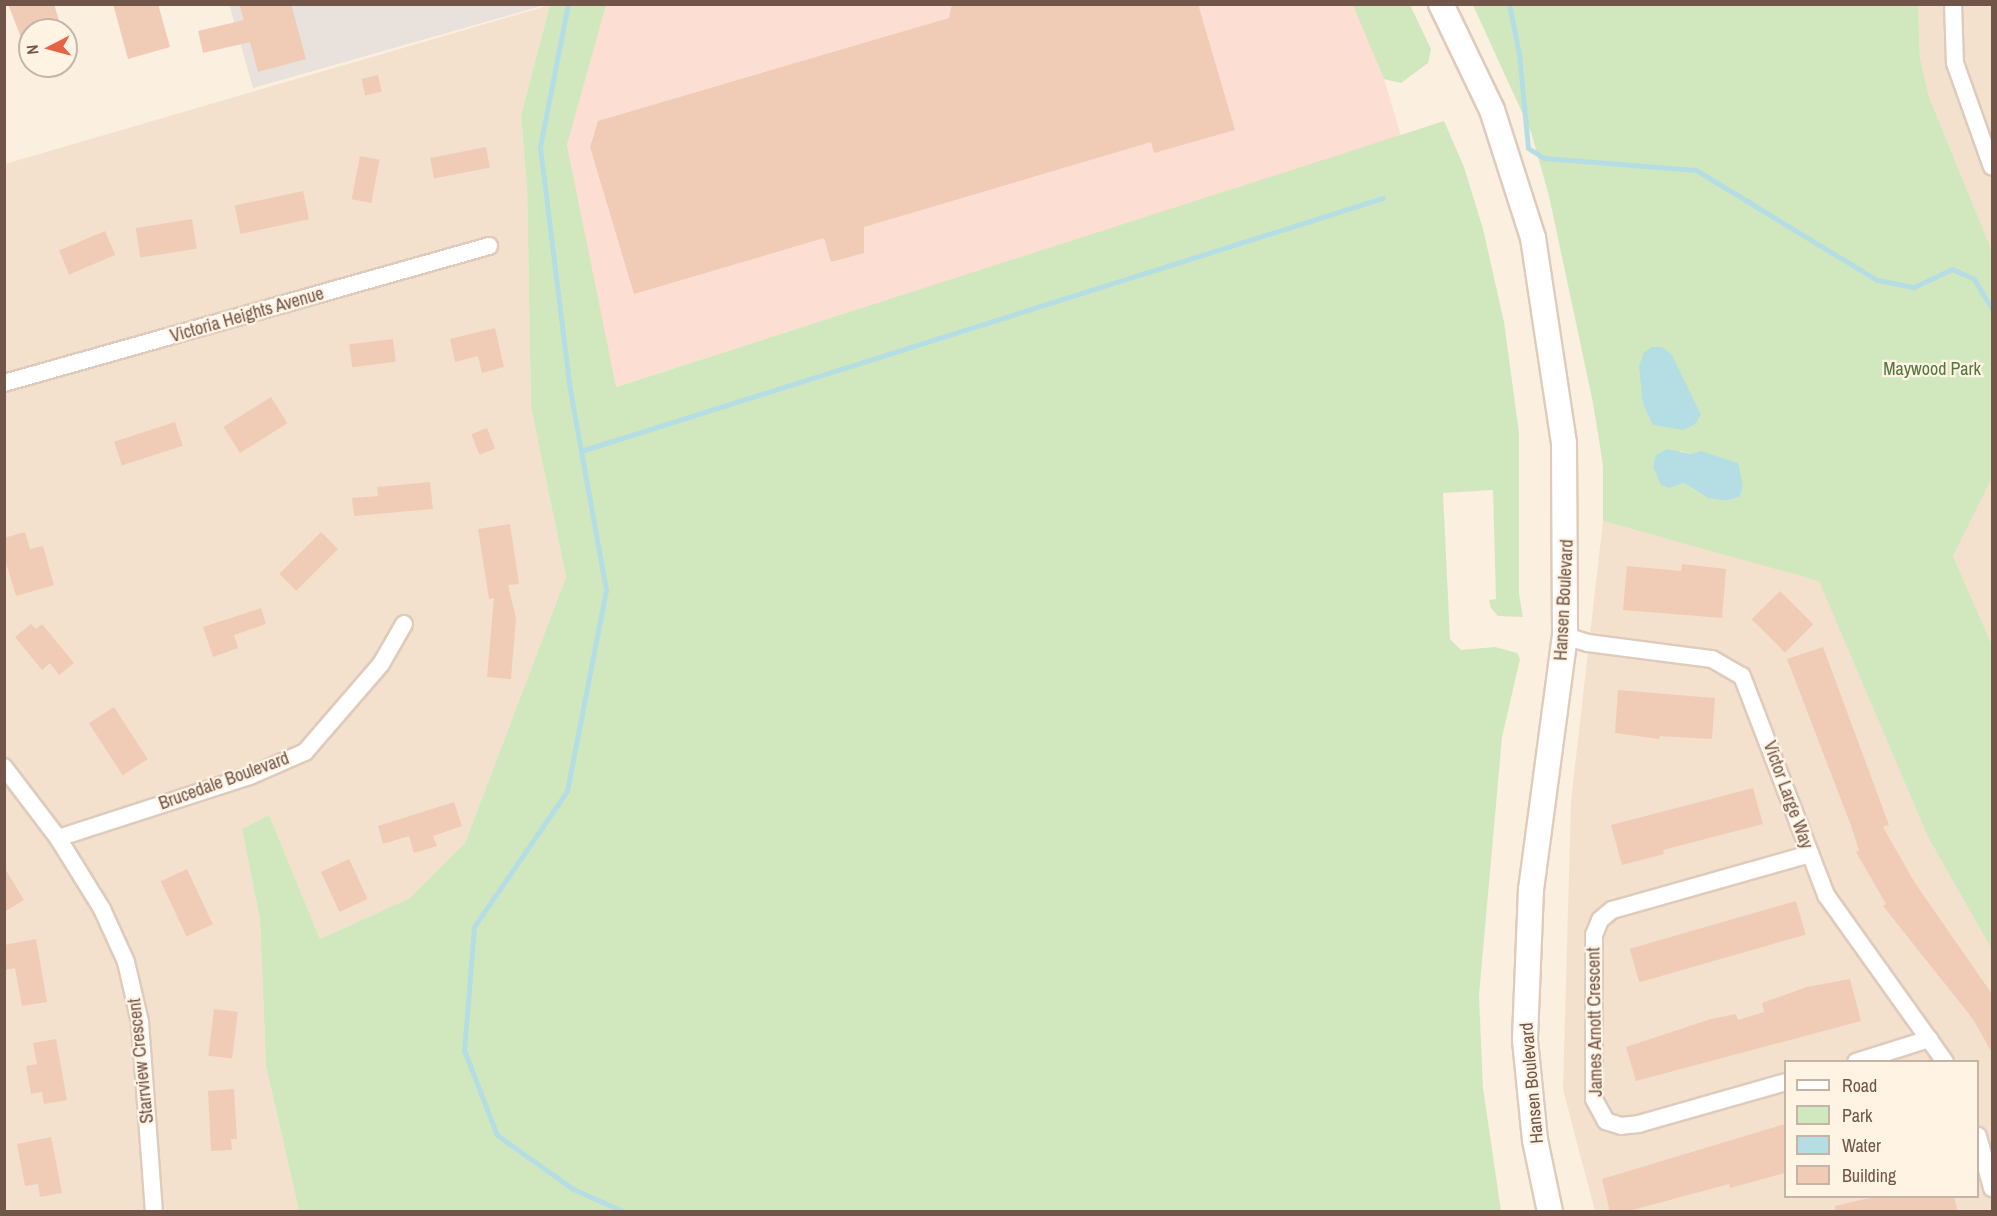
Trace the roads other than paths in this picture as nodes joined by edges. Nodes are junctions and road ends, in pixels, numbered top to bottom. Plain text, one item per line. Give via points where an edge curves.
1 (1441, 4) edge
2 (1953, 4) edge
3 (1992, 167) edge
4 (489, 246) dead end
5 (4, 383) edge
6 (404, 624) dead end
7 (1565, 636) junction
8 (4, 767) edge
9 (58, 838) junction
10 (1810, 854) junction
11 (1929, 1039) junction
12 (1862, 1060) edge
13 (1944, 1060) edge
14 (1784, 1082) edge
15 (1979, 1143) edge
16 (1992, 1188) edge
17 (154, 1212) edge
18 (1550, 1212) edge

1 - 7 street, Hansen Boulevard via 1492,110 1533,238 1564,443
2 - 3 street via 1955,63
4 - 5 street, Victoria Heights Avenue
6 - 9 street, Brucedale Boulevard via 381,664 305,752 250,776
7 - 10 street, Victor Large Way via 1588,643 1712,659 1742,676
7 - 18 street, Hansen Boulevard via 1531,889 1525,1040 1534,1140
8 - 9 street, Starrview Crescent
9 - 17 street, Starrview Crescent via 102,909 133,987 140,1022
10 - 11 street, Victor Large Way via 1826,895
10 - 14 street, James Arnott Crescent via 1612,910 1600,920 1594,935 1594,1099 1606,1121 1621,1126 1639,1124
11 - 12 street
11 - 13 street, Victor Large Way
15 - 16 street

